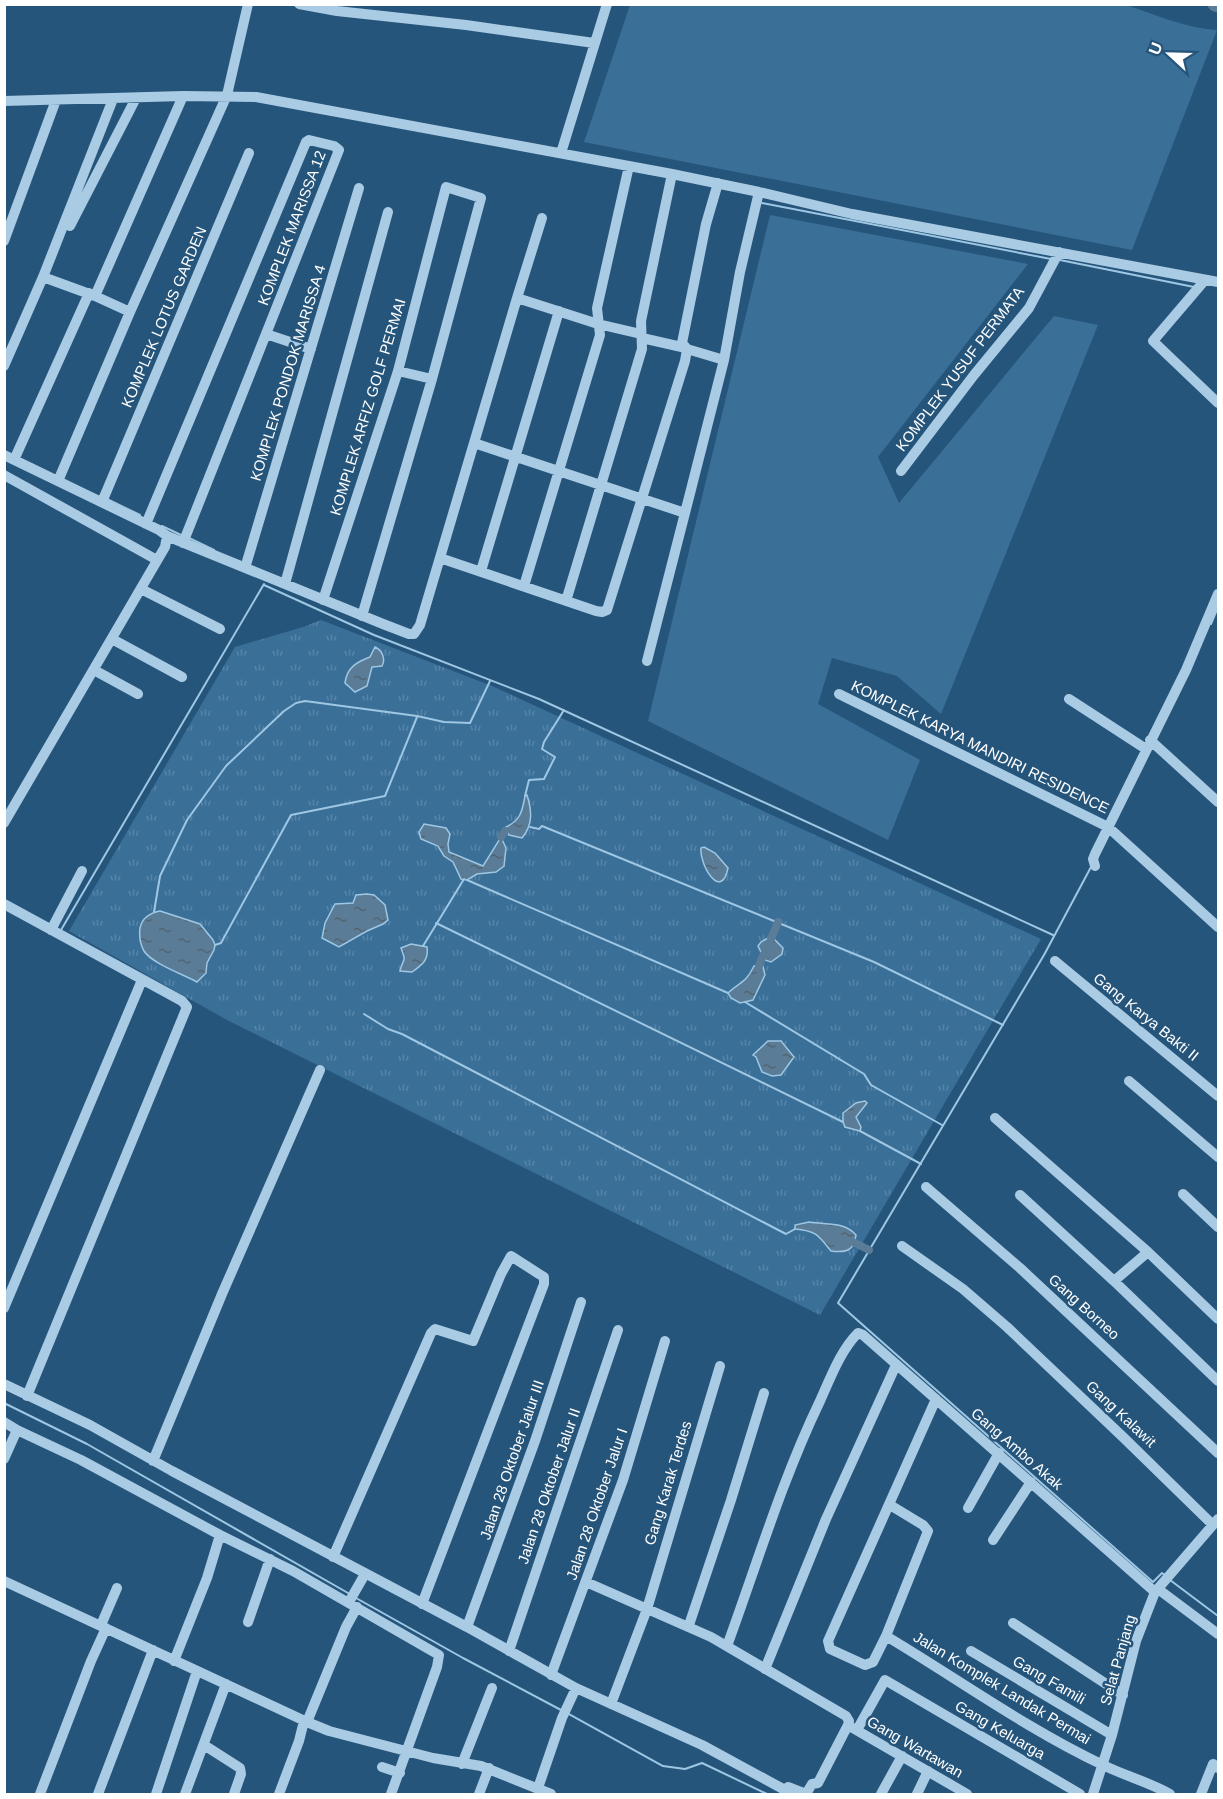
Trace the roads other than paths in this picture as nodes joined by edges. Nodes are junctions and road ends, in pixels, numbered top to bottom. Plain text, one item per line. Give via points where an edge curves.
1 (248, 4) edge
2 (299, 4) edge
3 (607, 4) edge
4 (594, 43) junction
5 (226, 95) junction
6 (183, 96) junction
7 (136, 98) junction
8 (113, 99) junction
9 (56, 100) junction
10 (4, 101) edge
11 (249, 153) dead end
12 (561, 153) junction
13 (629, 166) junction
14 (672, 174) junction
15 (718, 183) junction
16 (359, 188) dead end
17 (759, 192) junction
18 (388, 212) dead end
19 (542, 218) dead end
20 (4, 241) edge
21 (1059, 252) junction
22 (43, 277) junction
23 (1205, 280) junction
24 (1218, 282) edge
25 (92, 295) junction
26 (517, 298) junction
27 (559, 311) junction
28 (130, 312) junction
29 (598, 324) junction
30 (266, 334) junction
31 (641, 336) junction
32 (311, 349) junction
33 (687, 349) junction
34 (724, 360) junction
35 (4, 366) edge
36 (398, 371) junction
37 (432, 379) junction
38 (1218, 403) edge
39 (474, 443) junction
40 (516, 457) junction
41 (9, 458) edge
42 (557, 471) junction
43 (901, 471) dead end
44 (4, 475) edge
45 (58, 481) junction
46 (600, 485) junction
47 (104, 497) junction
48 (641, 499) junction
49 (685, 513) junction
50 (146, 524) junction
51 (167, 536) junction
52 (185, 539) junction
53 (440, 558) junction
54 (157, 560) junction
55 (245, 568) junction
56 (481, 571) junction
57 (285, 584) junction
58 (524, 586) junction
59 (141, 589) junction
60 (1218, 597) edge
61 (323, 600) junction
62 (566, 601) junction
63 (362, 615) junction
64 (220, 629) dead end
65 (112, 639) junction
66 (647, 661) dead end
67 (94, 670) junction
68 (182, 677) dead end
69 (138, 694) dead end
70 (839, 694) dead end
71 (1069, 699) dead end
72 (1151, 744) junction
73 (1218, 802) edge
74 (4, 823) edge
75 (1108, 827) junction
76 (1095, 866) dead end
77 (82, 871) dead end
78 (4, 904) edge
79 (1218, 927) edge
80 (51, 930) junction
81 (1055, 961) dead end
82 (142, 980) junction
83 (320, 1070) dead end
84 (1129, 1081) dead end
85 (1218, 1096) edge
86 (995, 1118) dead end
87 (1218, 1157) edge
88 (926, 1187) dead end
89 (1183, 1194) dead end
90 (1020, 1195) dead end
91 (1218, 1227) edge
92 (902, 1246) dead end
93 (1148, 1252) junction
94 (1114, 1281) junction
95 (581, 1302) dead end
96 (4, 1308) edge
97 (1218, 1319) edge
98 (618, 1330) dead end
99 (665, 1341) dead end
100 (896, 1365) junction
101 (720, 1366) dead end
102 (1218, 1381) edge
103 (4, 1384) edge
104 (764, 1393) dead end
105 (27, 1396) junction
106 (936, 1399) junction
107 (4, 1422) edge
108 (17, 1430) junction
109 (999, 1453) junction
110 (1218, 1453) edge
111 (4, 1459) edge
112 (153, 1461) junction
113 (1032, 1482) junction
114 (890, 1505) junction
115 (968, 1508) dead end
116 (1216, 1522) edge
117 (220, 1535) junction
118 (993, 1540) dead end
119 (333, 1557) junction
120 (270, 1559) junction
121 (363, 1579) junction
122 (4, 1581) edge
123 (586, 1582) junction
124 (1162, 1584) junction
125 (117, 1588) dead end
126 (353, 1602) junction
127 (422, 1604) junction
128 (646, 1609) junction
129 (248, 1622) dead end
130 (1012, 1623) dead end
131 (689, 1625) junction
132 (104, 1626) junction
133 (467, 1627) junction
134 (1218, 1634) edge
135 (886, 1636) junction
136 (728, 1646) junction
137 (153, 1650) junction
138 (509, 1651) junction
139 (971, 1651) dead end
140 (174, 1661) junction
141 (765, 1669) junction
142 (197, 1671) junction
143 (551, 1675) junction
144 (226, 1684) junction
145 (492, 1688) dead end
146 (573, 1693) junction
147 (1123, 1695) junction
148 (611, 1704) junction
149 (306, 1721) junction
150 (852, 1728) junction
151 (1112, 1735) junction
152 (204, 1745) junction
153 (408, 1750) junction
154 (902, 1756) junction
155 (462, 1764) junction
156 (1103, 1766) junction
157 (382, 1767) dead end
158 (489, 1768) junction
159 (1218, 1768) edge
160 (928, 1772) junction
161 (400, 1773) junction
162 (538, 1788) junction
163 (784, 1792) edge
164 (40, 1794) edge
165 (98, 1794) edge
166 (156, 1794) edge
167 (185, 1794) edge
168 (234, 1794) edge
169 (279, 1794) edge
170 (391, 1794) edge
171 (479, 1794) edge
172 (551, 1794) edge
173 (881, 1794) edge
174 (916, 1794) edge
175 (967, 1794) edge
176 (1080, 1794) edge
177 (1094, 1794) edge
178 (1170, 1794) edge
179 (1201, 1794) edge

1 - 5 street
2 - 4 street
3 - 4 street
4 - 12 street
5 - 6 street
5 - 12 street via 256,97
5 - 28 street
6 - 7 street
6 - 25 street
7 - 8 street
7 - 22 street
8 - 9 street
8 - 22 street
9 - 10 street
9 - 20 street
11 - 47 street, KOMPLEK LOTUS GARDEN
12 - 13 street
13 - 14 street
13 - 29 street via 597,308
14 - 15 street
14 - 31 street
15 - 17 street
15 - 33 street via 682,343
16 - 32 street, KOMPLEK PONDOK MARISSA 4
17 - 21 street via 852,214
17 - 34 street
18 - 57 street
19 - 26 street
21 - 23 street
21 - 43 street, KOMPLEK YUSUF PERMATA via 1029,308
22 - 25 street
22 - 35 street
23 - 24 street
23 - 38 street via 1153,341
25 - 28 street
25 - 41 street
26 - 27 street
26 - 39 street
27 - 29 street
27 - 40 street
28 - 45 street
29 - 31 street
29 - 42 street via 600,335
30 - 32 street
30 - 50 street, KOMPLEK MARISSA 12 via 339,150 334,146 306,142
30 - 52 street, KOMPLEK MARISSA 12
31 - 33 street
31 - 46 street via 642,349
32 - 55 street, KOMPLEK PONDOK MARISSA 4
33 - 34 street
33 - 48 street
34 - 49 street
36 - 37 street
36 - 37 street, KOMPLEK ARFIZ GOLF PERMAI via 446,187 481,198
36 - 61 street, KOMPLEK ARFIZ GOLF PERMAI
37 - 63 street
39 - 40 street
39 - 53 street
40 - 42 street
40 - 56 street
41 - 45 street
42 - 46 street
42 - 58 street
44 - 54 street
45 - 47 street
46 - 48 street
46 - 62 street
47 - 50 street
48 - 49 street
48 - 62 street via 607,610 602,612
49 - 66 street
50 - 51 street
51 - 52 street
51 - 54 street
52 - 55 street
53 - 56 street
53 - 63 street via 416,633 409,634
54 - 59 street
55 - 57 street
56 - 58 street
57 - 61 street
58 - 62 street
59 - 64 street
59 - 65 street
60 - 72 street
61 - 63 street
65 - 67 street
65 - 68 street
67 - 69 street
67 - 74 street
70 - 75 street, KOMPLEK KARYA MANDIRI RESIDENCE
71 - 72 street
72 - 73 street
72 - 75 street
75 - 76 street via 1093,856
75 - 79 street, KOMPLEK KARYA MANDIRI RESIDENCE
77 - 80 street
78 - 80 street
80 - 82 street
81 - 85 street, Gang Karya Bakti II
82 - 96 street
82 - 105 street via 186,1006
83 - 112 street
84 - 87 street
86 - 93 street
88 - 110 street, Gang Borneo via 1020,1268
89 - 91 street
90 - 94 street
92 - 116 street, Gang Kalawit via 963,1289 1007,1327
93 - 94 street
93 - 97 street
94 - 102 street
95 - 133 street, Jalan 28 Oktober Jalur III
98 - 138 street, Jalan 28 Oktober Jalur II
99 - 123 street, Jalan 28 Oktober Jalur I via 623,1480
100 - 106 street, Gang Ambo Akak
100 - 136 street, Gang Ambo Akak via 863,1335 856,1334 810,1421
100 - 141 street via 822,1528
101 - 128 street, Gang Karak Terdes
103 - 105 street
104 - 131 street
105 - 112 street via 90,1425
106 - 109 street, Gang Ambo Akak
106 - 114 street
107 - 108 street
108 - 111 street
108 - 117 street
109 - 113 street, Gang Ambo Akak
109 - 115 street
112 - 119 street
113 - 118 street
113 - 124 street, Gang Ambo Akak
114 - 135 street via 928,1531
114 - 135 street via 828,1646 869,1665
116 - 124 street, Selat Panjang
117 - 120 street
117 - 140 street
119 - 121 street
119 - 127 street via 431,1333 435,1329 472,1342 511,1256 543,1277 544,1284
120 - 126 street
120 - 129 street
121 - 126 street
121 - 127 street
122 - 132 street
123 - 128 street, Gang Wartawan
123 - 143 street, Jalan 28 Oktober Jalur I
124 - 134 street, Gang Ambo Akak
124 - 147 street, Selat Panjang via 1136,1641
125 - 132 street
126 - 149 street
126 - 153 street via 440,1656
127 - 133 street
128 - 131 street, Gang Wartawan
128 - 148 street, Gang Karak Terdes
130 - 147 street
131 - 136 street, Gang Wartawan
132 - 137 street
132 - 164 street
133 - 138 street
135 - 156 street, Jalan Komplek Landak Permai
136 - 141 street, Gang Wartawan
137 - 140 street
137 - 165 street
138 - 143 street
139 - 151 street, Gang Famili
140 - 142 street
141 - 150 street, Gang Wartawan via 846,1716
142 - 144 street
142 - 166 street
143 - 146 street
144 - 149 street
144 - 152 street
145 - 155 street
146 - 148 street
146 - 162 street
147 - 151 street, Selat Panjang
148 - 163 street via 702,1745
149 - 153 street via 329,1731
149 - 169 street
150 - 154 street, Gang Wartawan
150 - 163 street via 818,1783 812,1784 806,1794 788,1787
150 - 176 street, Gang Keluarga via 885,1680
151 - 156 street, Selat Panjang
152 - 167 street
152 - 168 street via 240,1768
153 - 155 street
153 - 161 street
154 - 160 street, Gang Wartawan
154 - 173 street
155 - 158 street
156 - 177 street, Selat Panjang
156 - 178 street, Jalan Komplek Landak Permai
157 - 161 street
158 - 162 street
158 - 171 street
159 - 179 street via 1213,1764
160 - 174 street
160 - 175 street, Gang Wartawan
161 - 170 street
162 - 172 street

